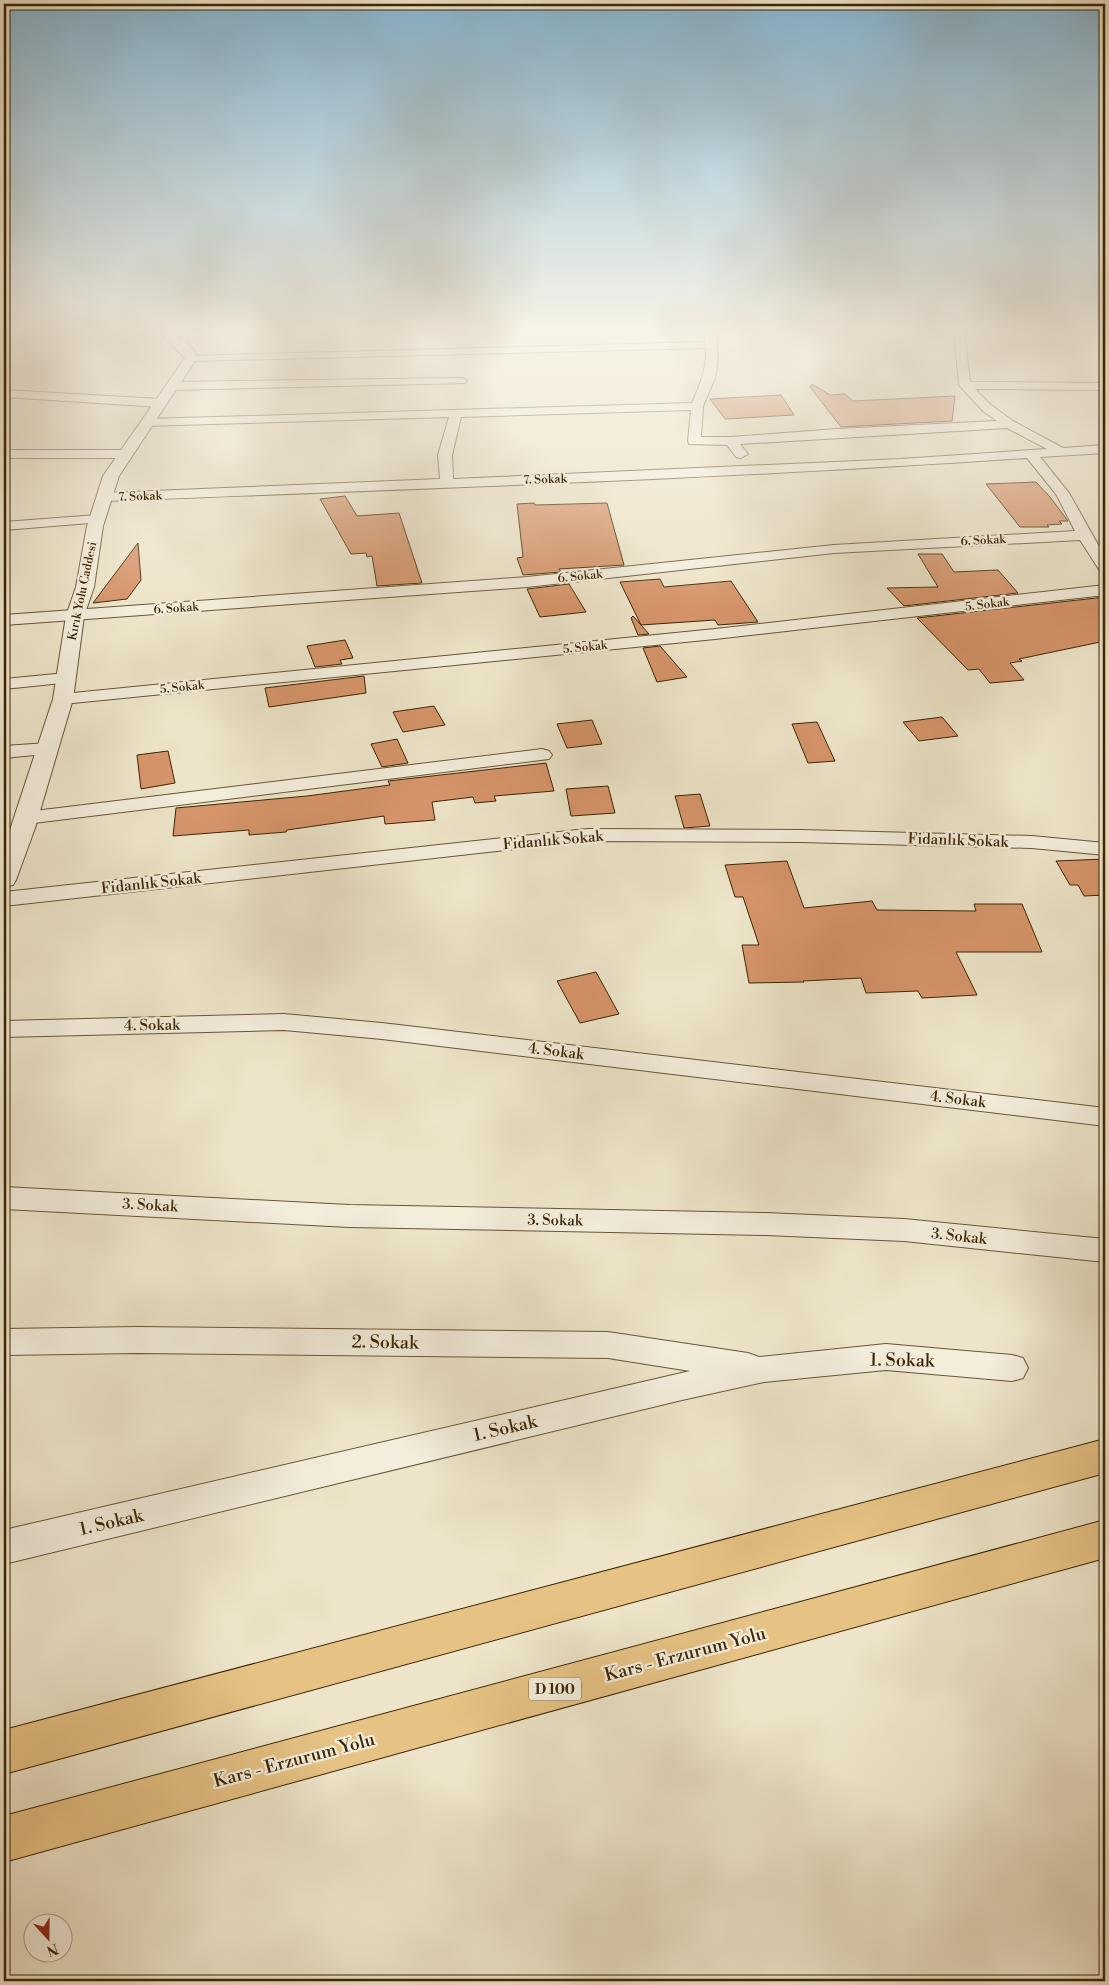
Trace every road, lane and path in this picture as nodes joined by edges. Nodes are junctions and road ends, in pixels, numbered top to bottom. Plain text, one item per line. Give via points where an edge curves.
1 (148, 423) edge
2 (453, 424) edge
3 (695, 424) edge
4 (1009, 424) joint
5 (732, 441) junction
6 (1105, 448) edge
7 (1058, 450) junction
8 (1030, 453) junction
9 (4, 454) edge
10 (126, 454) junction
11 (746, 470) junction
12 (447, 483) junction
13 (104, 497) junction
14 (97, 520) junction
15 (4, 526) edge
16 (1084, 535) junction
17 (1105, 568) edge
18 (1105, 590) edge
19 (75, 616) junction
20 (4, 620) edge
21 (66, 678) junction
22 (4, 684) edge
23 (64, 699) junction
24 (48, 749) junction
25 (4, 752) edge
26 (542, 755) dead end
27 (26, 818) junction
28 (1105, 849) edge
29 (4, 880) edge
30 (4, 899) edge
31 (4, 1029) edge
32 (1105, 1117) edge
33 (4, 1198) edge
34 (1105, 1251) edge
35 (4, 1342) edge
36 (1012, 1368) dead end
37 (764, 1369) junction
38 (1105, 1456) edge
39 (1105, 1539) edge
40 (4, 1547) edge
41 (4, 1752) edge
42 (4, 1839) edge

1 - 10 street, Kırık Yolu Caddesi
2 - 12 street via 445,455
3 - 5 street via 694,441
4 - 5 street
4 - 7 street
5 - 11 street via 744,460
6 - 7 street, 7. Sokak
7 - 8 street, 7. Sokak
8 - 11 street, 7. Sokak
8 - 16 street via 1062,493
9 - 10 street
10 - 13 street, Kırık Yolu Caddesi via 111,476
11 - 12 street, 7. Sokak
12 - 13 street, 7. Sokak
13 - 14 street, Kırık Yolu Caddesi
14 - 15 street
14 - 19 street, Kırık Yolu Caddesi via 85,587
16 - 17 street
16 - 19 street, 6. Sokak via 834,549 527,582
18 - 23 street, 5. Sokak via 442,662
19 - 20 street, 6. Sokak
19 - 21 street, Kırık Yolu Caddesi
21 - 22 street
21 - 23 street, Kırık Yolu Caddesi
23 - 24 street, Kırık Yolu Caddesi
24 - 25 street
24 - 27 street, Kırık Yolu Caddesi
26 - 27 street
27 - 29 street, Kırık Yolu Caddesi
28 - 30 street, Fidanlık Sokak via 1032,842 840,837 587,836
31 - 32 street, 4. Sokak via 284,1022 402,1033
33 - 34 street, 3. Sokak via 349,1216 766,1224 894,1230
35 - 37 street, 2. Sokak via 137,1340 608,1345
36 - 37 street, 1. Sokak via 886,1357
37 - 40 street, 1. Sokak
38 - 41 highway
39 - 42 highway, Kars - Erzurum Yolu / D 100

